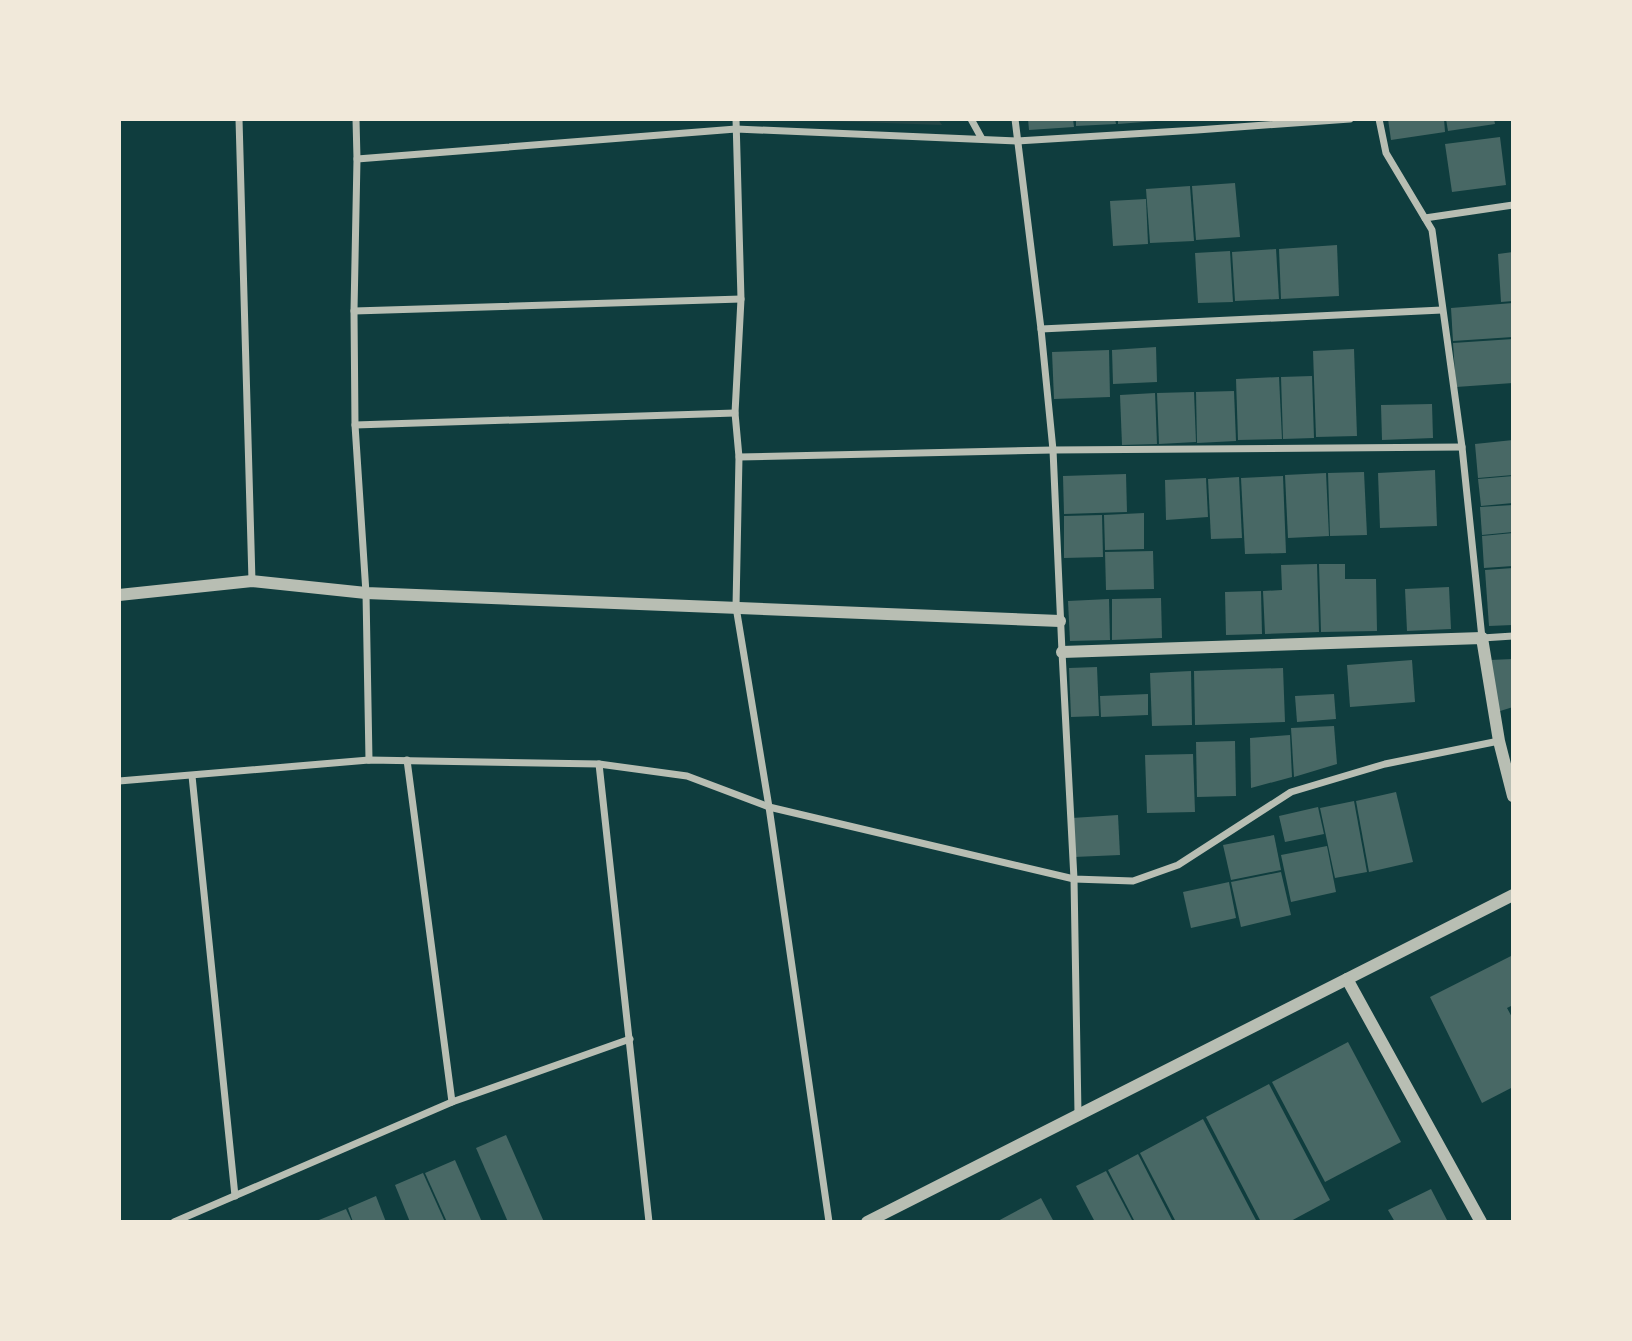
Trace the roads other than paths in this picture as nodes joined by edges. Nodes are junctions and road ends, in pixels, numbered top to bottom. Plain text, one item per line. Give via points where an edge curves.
1 (239, 119) edge
2 (356, 119) edge
3 (736, 119) edge
4 (971, 119) edge
5 (1015, 119) edge
6 (1350, 119) edge
7 (1378, 119) edge
8 (736, 129) junction
9 (982, 139) junction
10 (1017, 141) junction
11 (357, 159) junction
12 (1513, 205) edge
13 (1425, 218) junction
14 (741, 299) junction
15 (1442, 310) junction
16 (354, 311) junction
17 (1041, 329) junction
18 (735, 413) junction
19 (355, 425) junction
20 (1462, 447) junction
21 (1053, 450) junction
22 (739, 457) junction
23 (252, 581) junction
24 (366, 593) junction
25 (119, 595) edge
26 (736, 607) junction
27 (1060, 621) junction
28 (1513, 636) edge
29 (1482, 638) junction
30 (1062, 652) junction
31 (1499, 741) junction
32 (369, 760) junction
33 (407, 760) junction
34 (599, 764) junction
35 (192, 776) junction
36 (119, 781) edge
37 (1513, 796) edge
38 (769, 807) junction
39 (1074, 879) junction
40 (1513, 895) edge
41 (1347, 979) junction
42 (630, 1040) junction
43 (452, 1102) junction
44 (1078, 1114) junction
45 (235, 1196) junction
46 (174, 1222) edge
47 (649, 1222) edge
48 (829, 1222) edge
49 (867, 1222) edge
50 (1481, 1222) edge

1 - 23 street
2 - 11 street
3 - 8 street
4 - 9 street
5 - 10 street
6 - 10 street
7 - 13 street via 1385,153
8 - 9 street
8 - 11 street
8 - 14 street
9 - 10 street
10 - 17 street
11 - 16 street
12 - 13 street
13 - 15 street via 1432,230
14 - 16 street
14 - 18 street
15 - 17 street
15 - 20 street
16 - 19 street
17 - 21 street
18 - 19 street
18 - 22 street
19 - 24 street
20 - 21 street
20 - 29 street
21 - 22 street
21 - 27 street
22 - 26 street
23 - 24 street
23 - 25 street
24 - 26 street
24 - 32 street
26 - 27 street
26 - 38 street
27 - 30 street
28 - 29 street
29 - 30 street
29 - 31 street
30 - 39 street
31 - 37 street
31 - 39 street via 1385,764 1290,792 1178,865 1133,881
32 - 33 street
32 - 35 street
33 - 34 street
33 - 43 street
34 - 38 street via 687,776
34 - 42 street
35 - 36 street
35 - 45 street
38 - 39 street
38 - 48 street
39 - 44 street
40 - 41 street
41 - 44 street
41 - 50 street
42 - 43 street
42 - 47 street
43 - 45 street
44 - 49 street
45 - 46 street

